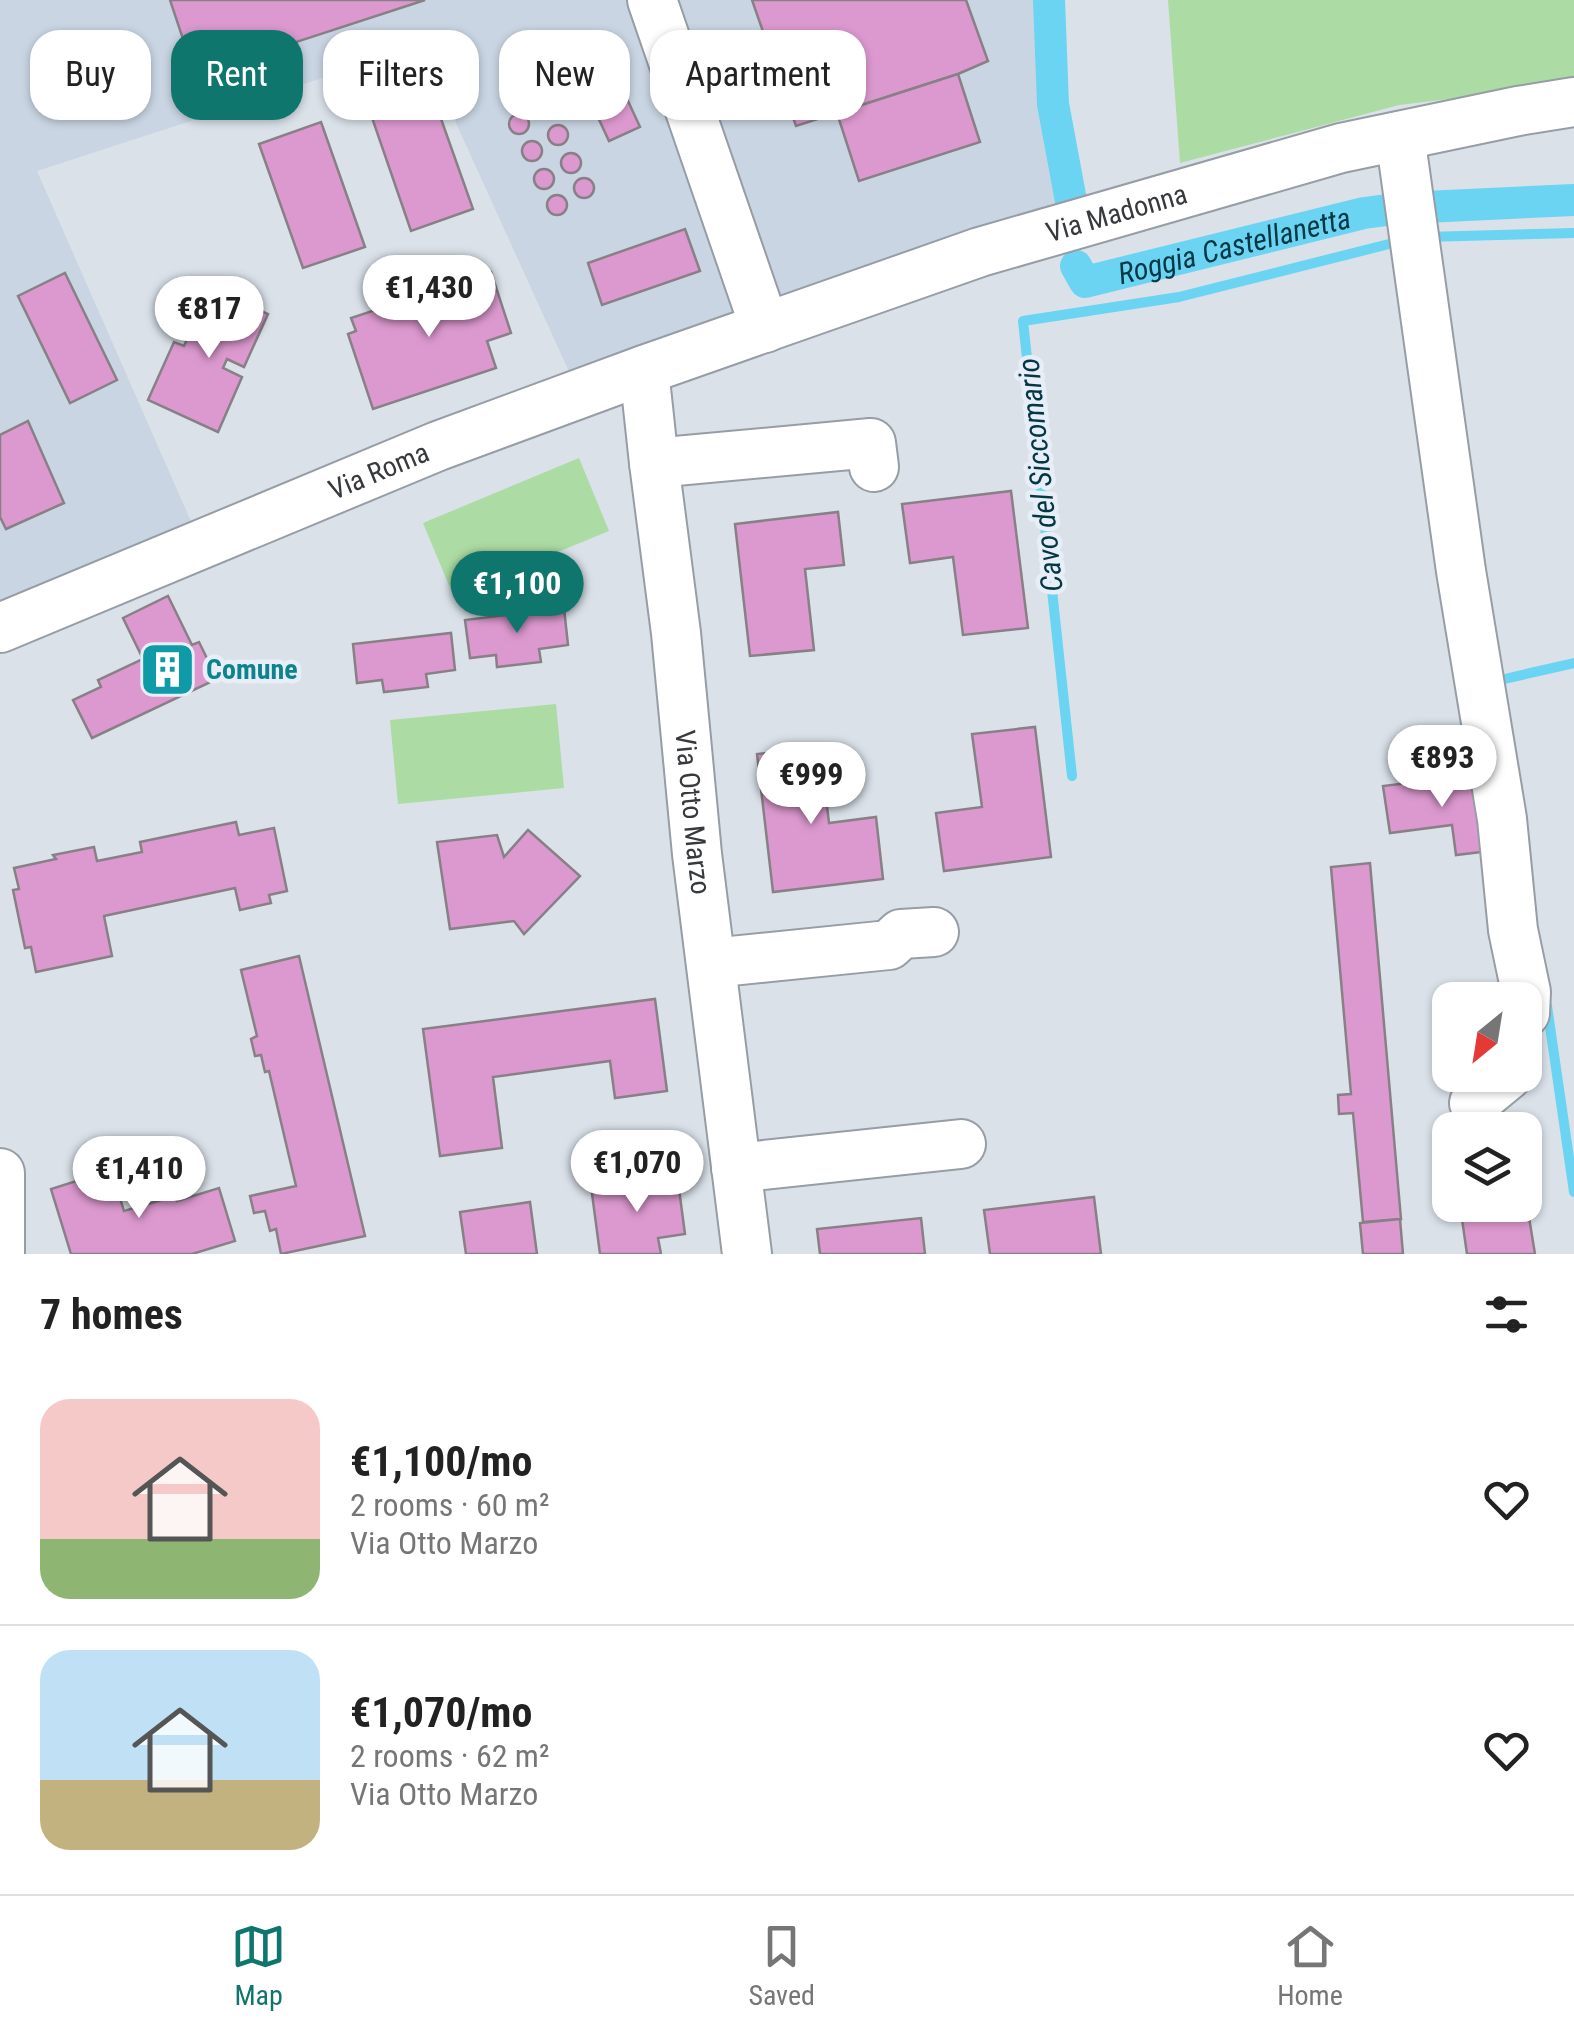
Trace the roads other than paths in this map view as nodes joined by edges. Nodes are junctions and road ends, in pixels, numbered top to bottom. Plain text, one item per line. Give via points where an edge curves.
1 (652, 0) edge
2 (1574, 102) edge
3 (1476, 119) junction
4 (1574, 123) edge
5 (1400, 136) junction
6 (765, 328) junction
7 (644, 370) junction
8 (654, 463) junction
9 (874, 467) dead end
10 (0, 628) edge
11 (934, 932) dead end
12 (711, 963) junction
13 (1524, 982) edge
14 (961, 1144) dead end
15 (736, 1168) junction
16 (0, 1172) edge
17 (0, 1254) edge
18 (747, 1254) edge

1 - 6 street
2 - 3 street
3 - 4 street
3 - 5 street, Via Madonna
5 - 6 street, Via Madonna via 980,252
5 - 13 street
6 - 7 street, Via Roma
7 - 8 street, Via Otto Marzo
7 - 10 street, Via Roma via 438,446
8 - 9 street via 871,443
8 - 12 street, Via Otto Marzo
11 - 12 street via 901,934 889,946
12 - 15 street, Via Otto Marzo
14 - 15 street
15 - 18 street, Via Otto Marzo
16 - 17 street

